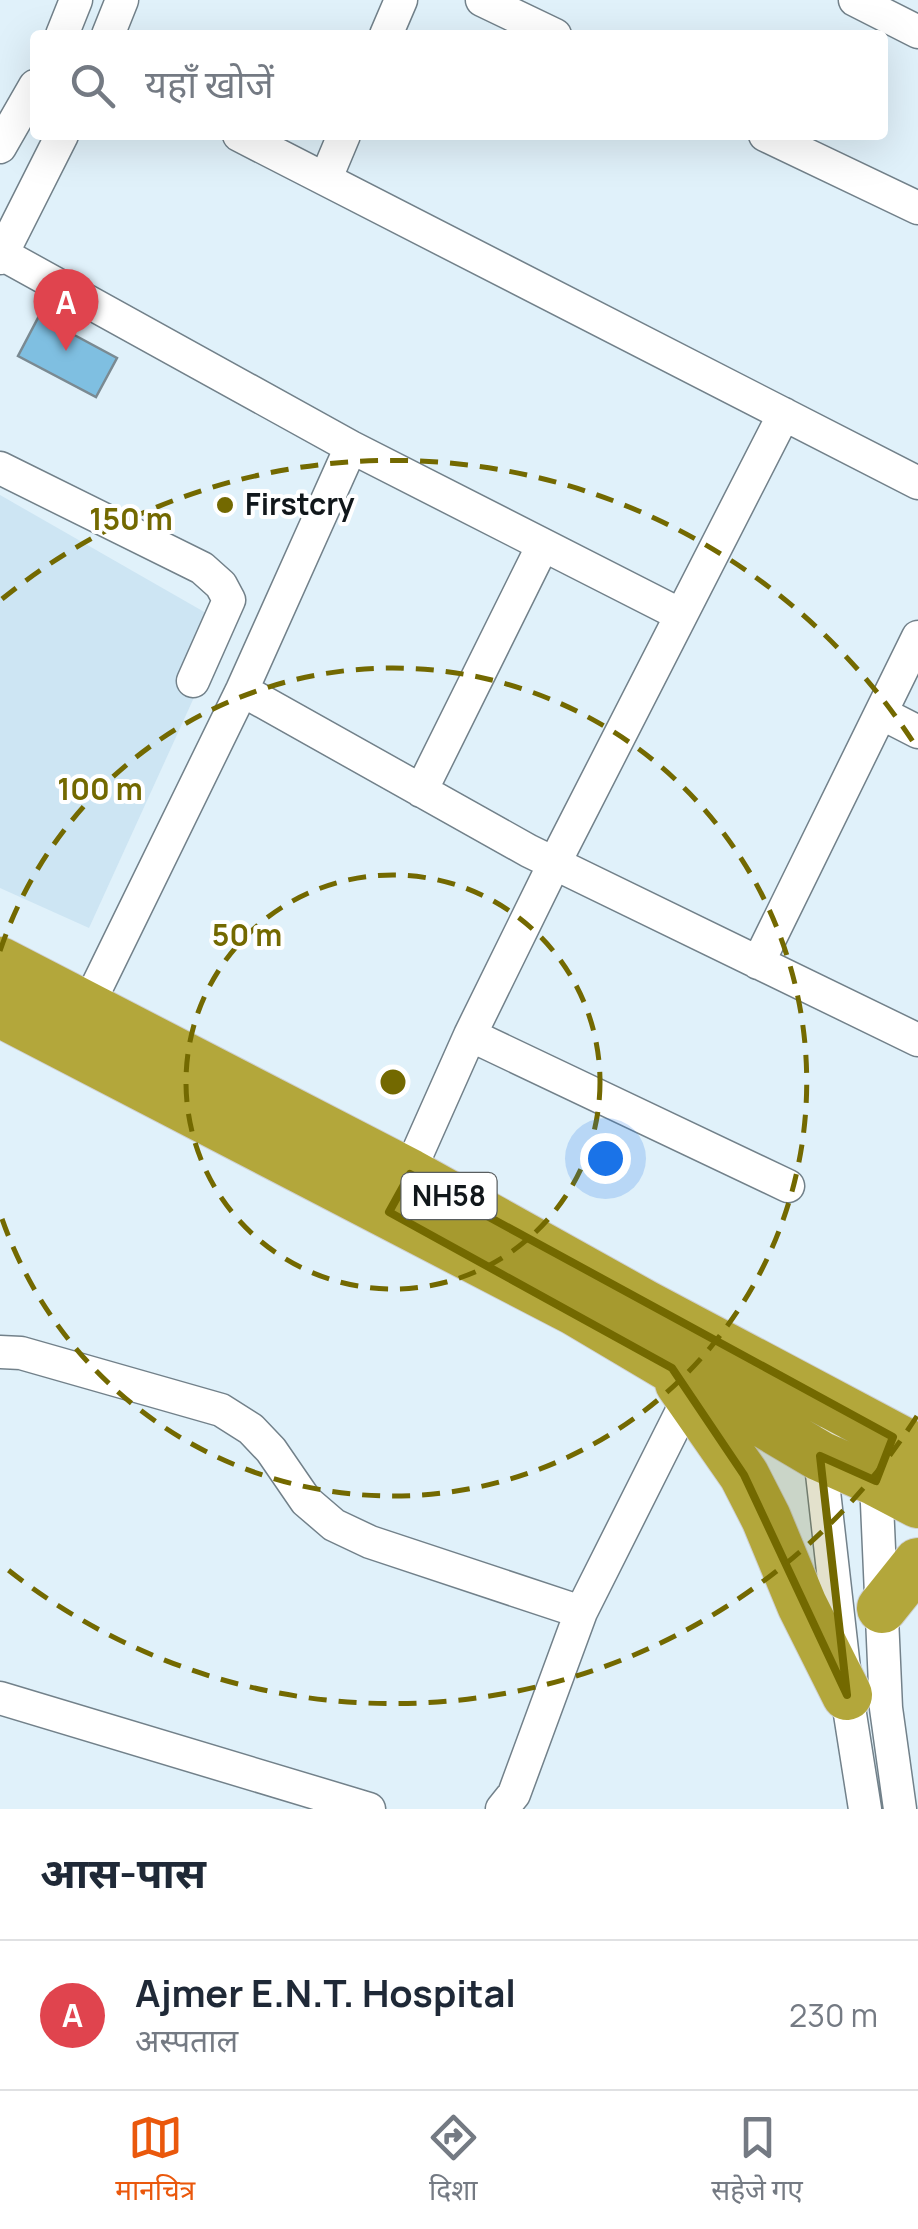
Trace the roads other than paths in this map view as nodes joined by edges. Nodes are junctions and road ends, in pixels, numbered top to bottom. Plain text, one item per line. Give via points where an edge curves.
1 (76, 0) edge
2 (122, 0) edge
3 (401, 0) edge
4 (482, 0) edge
5 (855, 0) edge
6 (64, 30) edge
7 (110, 30) edge
8 (388, 30) edge
9 (545, 30) edge
10 (918, 32) edge
11 (30, 95) edge
12 (59, 140) edge
13 (250, 140) edge
14 (342, 140) edge
15 (775, 140) edge
16 (0, 146) edge
17 (326, 178) junction
18 (918, 208) edge
19 (1, 256) edge
20 (784, 414) junction
21 (350, 447) junction
22 (0, 468) edge
23 (918, 483) edge
24 (543, 545) junction
25 (681, 615) junction
26 (918, 638) edge
27 (193, 681) dead end
28 (242, 690) junction
29 (881, 713) junction
30 (918, 732) edge
31 (421, 791) junction
32 (554, 864) junction
33 (0, 962) edge
34 (758, 963) junction
35 (87, 1007) junction
36 (0, 1012) edge
37 (470, 1035) junction
38 (918, 1040) edge
39 (788, 1186) dead end
40 (399, 1193) junction
41 (645, 1305) junction
42 (0, 1352) edge
43 (680, 1383) junction
44 (837, 1409) junction
45 (820, 1456) junction
46 (901, 1468) edge
47 (918, 1563) edge
48 (882, 1608) junction
49 (581, 1612) junction
50 (846, 1695) junction
51 (0, 1698) edge
52 (369, 1809) edge
53 (502, 1809) edge
54 (865, 1809) edge
55 (900, 1809) edge

1 - 6 street
2 - 7 street
3 - 8 street
4 - 9 street
5 - 10 street
11 - 16 street
12 - 19 street
13 - 17 street
14 - 17 street
15 - 18 street
17 - 20 street
19 - 21 street
20 - 23 street
20 - 25 street
21 - 24 street
21 - 28 street
22 - 27 street via 202,568 221,585 229,600
24 - 25 street
24 - 31 street
25 - 32 street
26 - 29 street
28 - 31 street
28 - 35 street
29 - 30 street
29 - 34 street
31 - 32 street
32 - 34 street
32 - 37 street
33 - 35 highway, NH58
34 - 38 street
35 - 40 highway, NH58
36 - 40 highway, NH58
37 - 39 street
37 - 40 street
40 - 41 highway, NH58
40 - 43 highway, NH58
41 - 43 highway
41 - 44 highway, NH58
42 - 49 street via 221,1410 250,1428 306,1502 334,1526
43 - 45 highway, NH58
43 - 49 street
43 - 50 highway via 744,1475
44 - 45 street
44 - 46 highway, NH58
45 - 46 highway, NH58
45 - 50 street
46 - 48 street
47 - 48 highway
48 - 55 street
49 - 53 street via 514,1794
50 - 54 street
51 - 52 street

